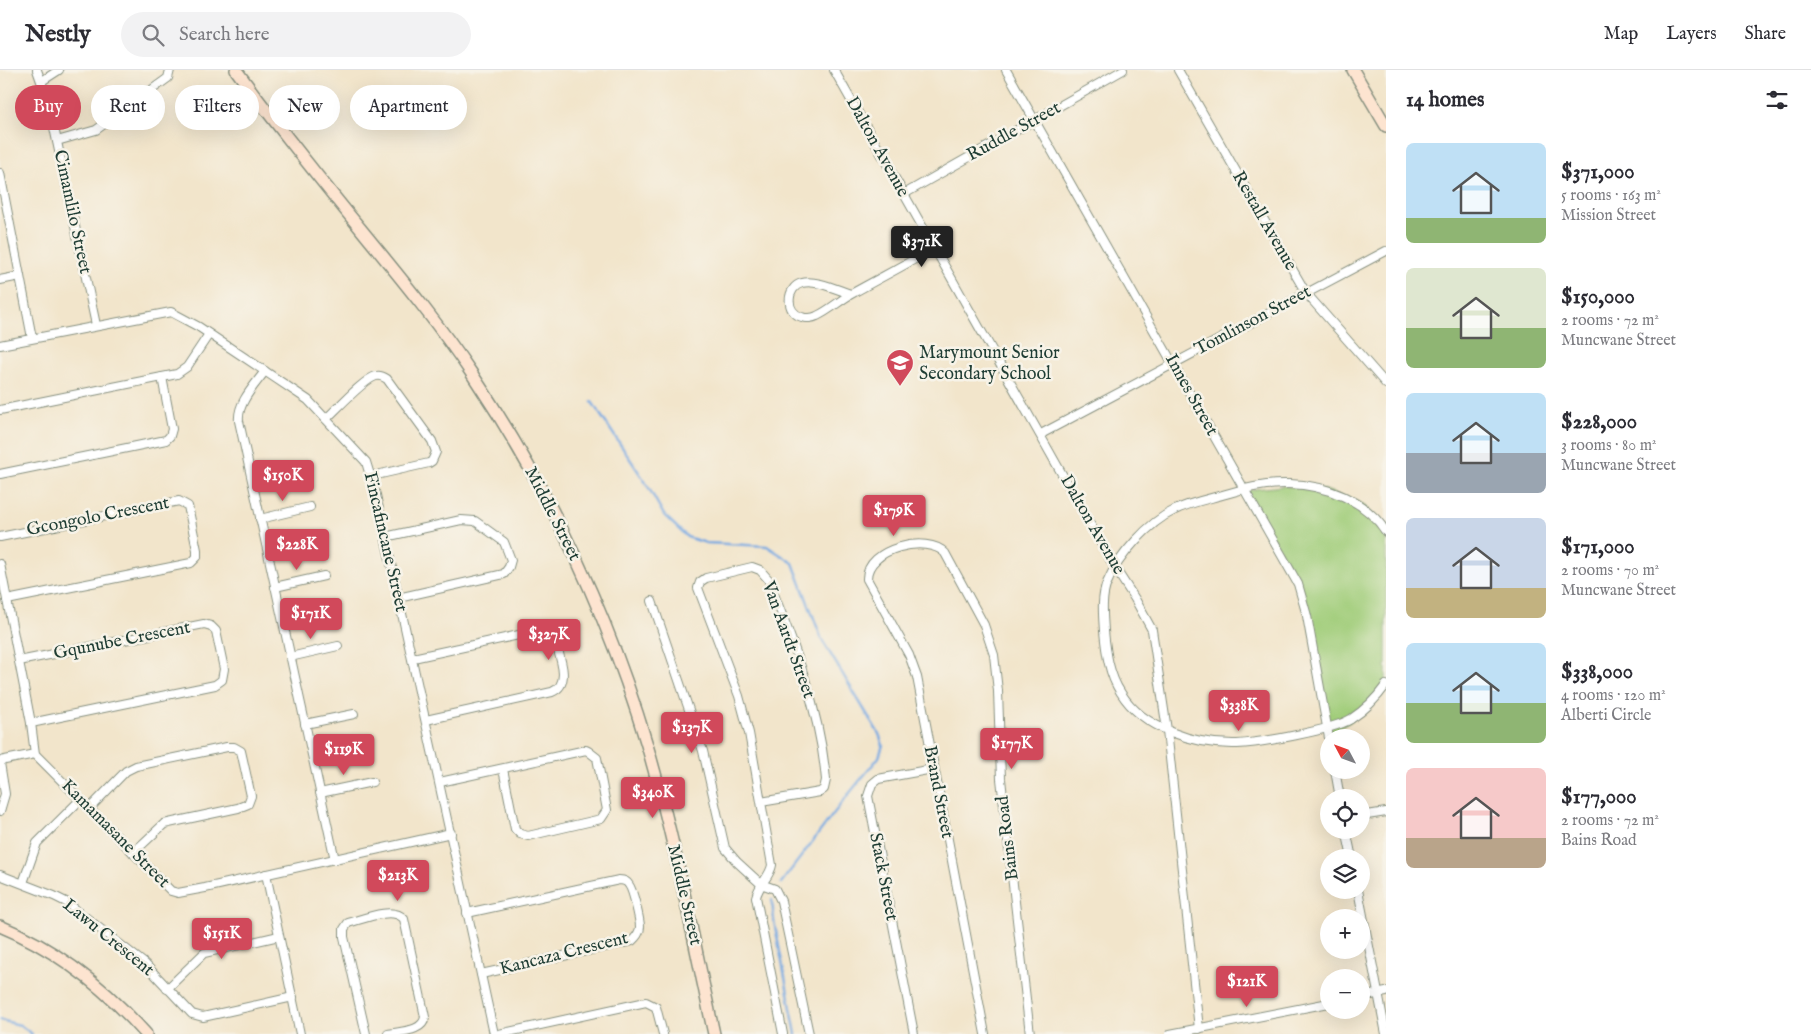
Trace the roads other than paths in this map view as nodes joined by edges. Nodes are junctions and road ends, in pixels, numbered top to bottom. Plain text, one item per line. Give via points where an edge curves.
1 (37, 70) edge
2 (59, 70) edge
3 (170, 70) edge
4 (236, 70) edge
5 (834, 70) edge
6 (1006, 70) edge
7 (1123, 70) edge
8 (1178, 70) edge
9 (1353, 70) edge
10 (42, 81) junction
11 (1035, 120) junction
12 (1386, 126) edge
13 (57, 141) junction
14 (0, 174) edge
15 (904, 194) junction
16 (934, 248) junction
17 (1386, 251) edge
18 (20, 276) junction
19 (0, 280) edge
20 (1306, 293) junction
21 (851, 294) junction
22 (96, 325) junction
23 (209, 334) junction
24 (32, 338) junction
25 (0, 345) edge
26 (1173, 364) junction
27 (265, 371) junction
28 (162, 377) junction
29 (1386, 384) edge
30 (0, 410) edge
31 (326, 419) junction
32 (1041, 434) junction
33 (0, 474) edge
34 (372, 476) junction
35 (1244, 489) junction
36 (310, 507) dead end
37 (260, 519) junction
38 (1386, 532) edge
39 (0, 537) edge
40 (385, 537) junction
41 (873, 561) joint
42 (0, 564) edge
43 (1115, 568) junction
44 (324, 576) dead end
45 (275, 587) junction
46 (398, 598) junction
47 (7, 600) junction
48 (652, 601) dead end
49 (338, 646) dead end
50 (290, 657) junction
51 (413, 658) junction
52 (19, 661) junction
53 (1386, 686) edge
54 (354, 714) dead end
55 (426, 720) junction
56 (31, 723) junction
57 (305, 724) junction
58 (1327, 728) junction
59 (1167, 730) junction
60 (35, 754) junction
61 (0, 762) edge
62 (503, 769) junction
63 (933, 769) junction
64 (372, 782) dead end
65 (440, 782) junction
66 (320, 793) junction
67 (80, 800) junction
68 (761, 802) junction
69 (89, 809) junction
70 (0, 811) edge
71 (1386, 812) edge
72 (1370, 815) edge
73 (451, 833) junction
74 (133, 853) junction
75 (335, 860) junction
76 (266, 874) junction
77 (0, 875) edge
78 (23, 883) junction
79 (761, 884) junction
80 (1360, 899) edge
81 (468, 913) junction
82 (0, 926) edge
83 (279, 936) junction
84 (482, 974) junction
85 (167, 989) junction
86 (1382, 993) edge
87 (293, 997) junction
88 (1320, 1005) edge
89 (1198, 1029) junction
90 (146, 1034) edge
91 (300, 1034) edge
92 (366, 1034) edge
93 (388, 1034) edge
94 (494, 1034) edge
95 (499, 1034) edge
96 (663, 1034) edge
97 (714, 1034) edge
98 (783, 1034) edge
99 (809, 1034) edge
100 (914, 1034) edge
101 (985, 1034) edge
102 (1030, 1034) edge
103 (1170, 1034) edge
104 (1386, 1034) edge

1 - 10 street, Cimamlilo Street
2 - 10 street
3 - 13 street via 168,78 96,130
4 - 97 main road, Middle Street via 275,124 452,346 512,438 553,512 596,602 647,743 668,822
5 - 15 street, Dalton Avenue
6 - 11 street, Innes Street
7 - 11 street, Ruddle Street
8 - 20 street, Restall Avenue
9 - 12 main road
10 - 13 street, Cimamlilo Street
11 - 15 street, Ruddle Street
11 - 26 street, Innes Street
13 - 22 street, Cimamlilo Street
14 - 18 street
15 - 16 street, Dalton Avenue
16 - 21 street
16 - 32 street, Dalton Avenue
17 - 20 street, Tomlinson Street
18 - 19 street
18 - 24 street
20 - 26 street, Tomlinson Street
20 - 29 street, Restall Avenue
21 - 21 street via 807,282 794,288 789,298 790,306 802,318 813,318
22 - 23 street, Fincafincane Street via 167,311
22 - 24 street, Fincafincane Street
23 - 27 street, Fincafincane Street
23 - 28 street via 185,369
24 - 25 street, Fincafincane Street
26 - 32 street, Tomlinson Street
26 - 35 street, Innes Street
27 - 31 street, Fincafincane Street via 308,400
27 - 37 street via 243,404 238,418
28 - 30 street
28 - 33 street via 172,428 166,440
31 - 34 street, Fincafincane Street via 362,457
31 - 34 street via 372,378 388,379 432,441 436,452 428,463
32 - 43 street, Dalton Avenue
34 - 40 street, Fincafincane Street
35 - 38 street via 1276,483 1326,489 1362,507
35 - 43 street via 1170,513 1134,543
35 - 58 street, Innes Street via 1298,584 1307,616
36 - 37 street
37 - 45 street
39 - 47 street, Gcongolo Crescent via 179,501 188,506 197,550 197,557 191,563
40 - 46 street, Fincafincane Street
40 - 46 street via 472,520 501,539 511,560 504,574
41 - 63 street, Brand Street via 867,579 914,665
41 - 102 street, Bains Road via 903,546 928,544 942,550 984,626 994,656 1001,779
42 - 47 street
43 - 59 street, Dalton Avenue via 1152,630
43 - 59 street via 1103,596 1108,660 1114,679 1132,706
44 - 45 street
45 - 50 street
46 - 51 street, Fincafincane Street
47 - 52 street
48 - 79 street via 703,752 725,848
49 - 50 street
50 - 57 street
51 - 55 street, Fincafincane Street
51 - 55 street via 542,630 554,637 563,672 561,684 552,692
52 - 56 street
52 - 56 street, Gqunube Crescent via 204,624 216,631 224,669 222,680 215,685
53 - 58 street via 1372,703 1349,720
54 - 57 street
55 - 65 street, Fincafincane Street
56 - 60 street
57 - 66 street
58 - 59 street via 1238,744 1210,742
59 - 89 street, Dalton Avenue
60 - 61 street
60 - 67 street, Kamamasane Street
61 - 70 street via 5,794
62 - 62 street via 590,751 597,758 607,812 601,819 587,823 522,835 515,829
62 - 65 street
63 - 100 street, Stack Street via 878,779 872,784 868,796
63 - 101 street, Brand Street
64 - 66 street
65 - 73 street, Fincafincane Street
66 - 75 street
67 - 69 street, Kamamasane Street
67 - 78 street via 37,844
68 - 68 street, Van Aardt Street via 739,696 698,588 706,578 752,567 768,579 809,688 826,780 820,792
68 - 79 street, Van Aardt Street via 772,864 771,872
69 - 74 street, Kamamasane Street
69 - 74 street via 136,766 227,747 241,751 251,796 248,804 164,824
71 - 72 street
73 - 75 street, Kamamasane Street
73 - 81 street, Fincafincane Street
74 - 76 street, Kamamasane Street via 173,892
75 - 76 street, Kamamasane Street
76 - 83 street
77 - 78 street, Lawu Crescent
78 - 85 street, Lawu Crescent via 66,902 141,960
79 - 98 street, Van Aardt Street via 756,897
79 - 99 street via 775,890 781,901
80 - 86 street
81 - 84 street, Fincafincane Street
81 - 84 street, Kancaza Crescent via 619,880 630,886 638,918 639,932 632,941
82 - 90 main road via 71,966 101,989
83 - 85 street via 204,954
83 - 87 street
84 - 94 street, Fincafincane Street
85 - 87 street, Lawu Crescent via 189,1012 200,1017
86 - 104 street
87 - 91 street
88 - 89 street
89 - 103 street
92 - 93 street via 344,929 348,923 393,912 404,919 425,1016 420,1027
95 - 96 street via 646,1002 656,1007

